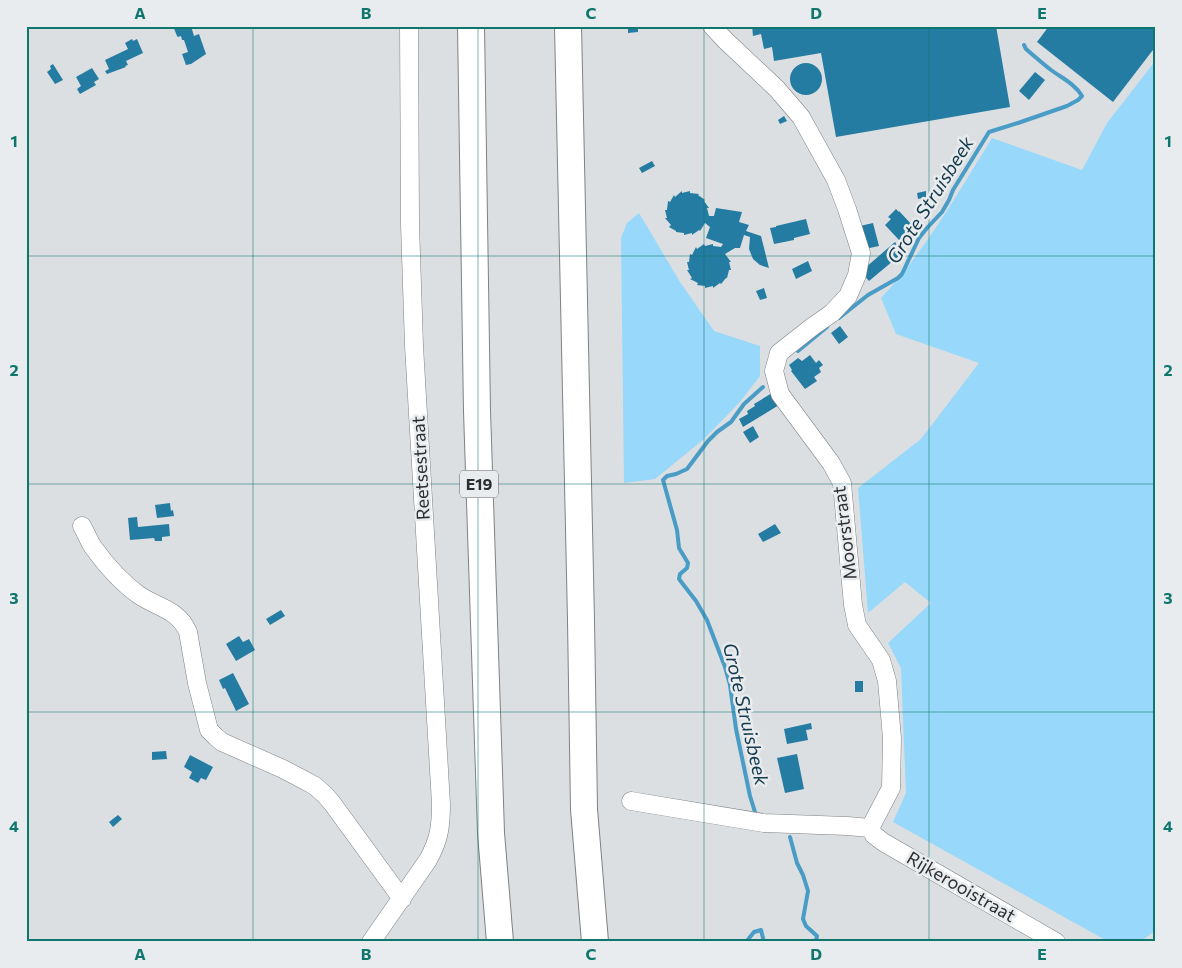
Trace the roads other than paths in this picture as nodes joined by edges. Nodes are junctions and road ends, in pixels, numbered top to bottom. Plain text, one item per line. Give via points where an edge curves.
1 (409, 26) edge
2 (471, 26) edge
3 (568, 26) edge
4 (712, 26) edge
5 (82, 526) dead end
6 (631, 801) dead end
7 (870, 828) junction
8 (402, 899) junction
9 (371, 942) edge
10 (500, 942) edge
11 (595, 942) edge
12 (1056, 942) edge

1 - 8 street, Reetsestraat via 414,346 442,804 436,846
2 - 10 highway, E19 via 477,430 491,833
3 - 11 highway via 584,809
4 - 7 street, Moorstraat via 801,117 836,180 861,253 857,275 848,296 832,313 779,353 774,371 780,394 842,483 857,625 882,660 888,681 891,788
5 - 8 street via 92,546 127,585 172,612 184,625 209,730 222,742 315,786 332,803
6 - 7 street via 764,823
7 - 12 street, Rijkerooistraat via 883,842
8 - 9 street, Reetsestraat

